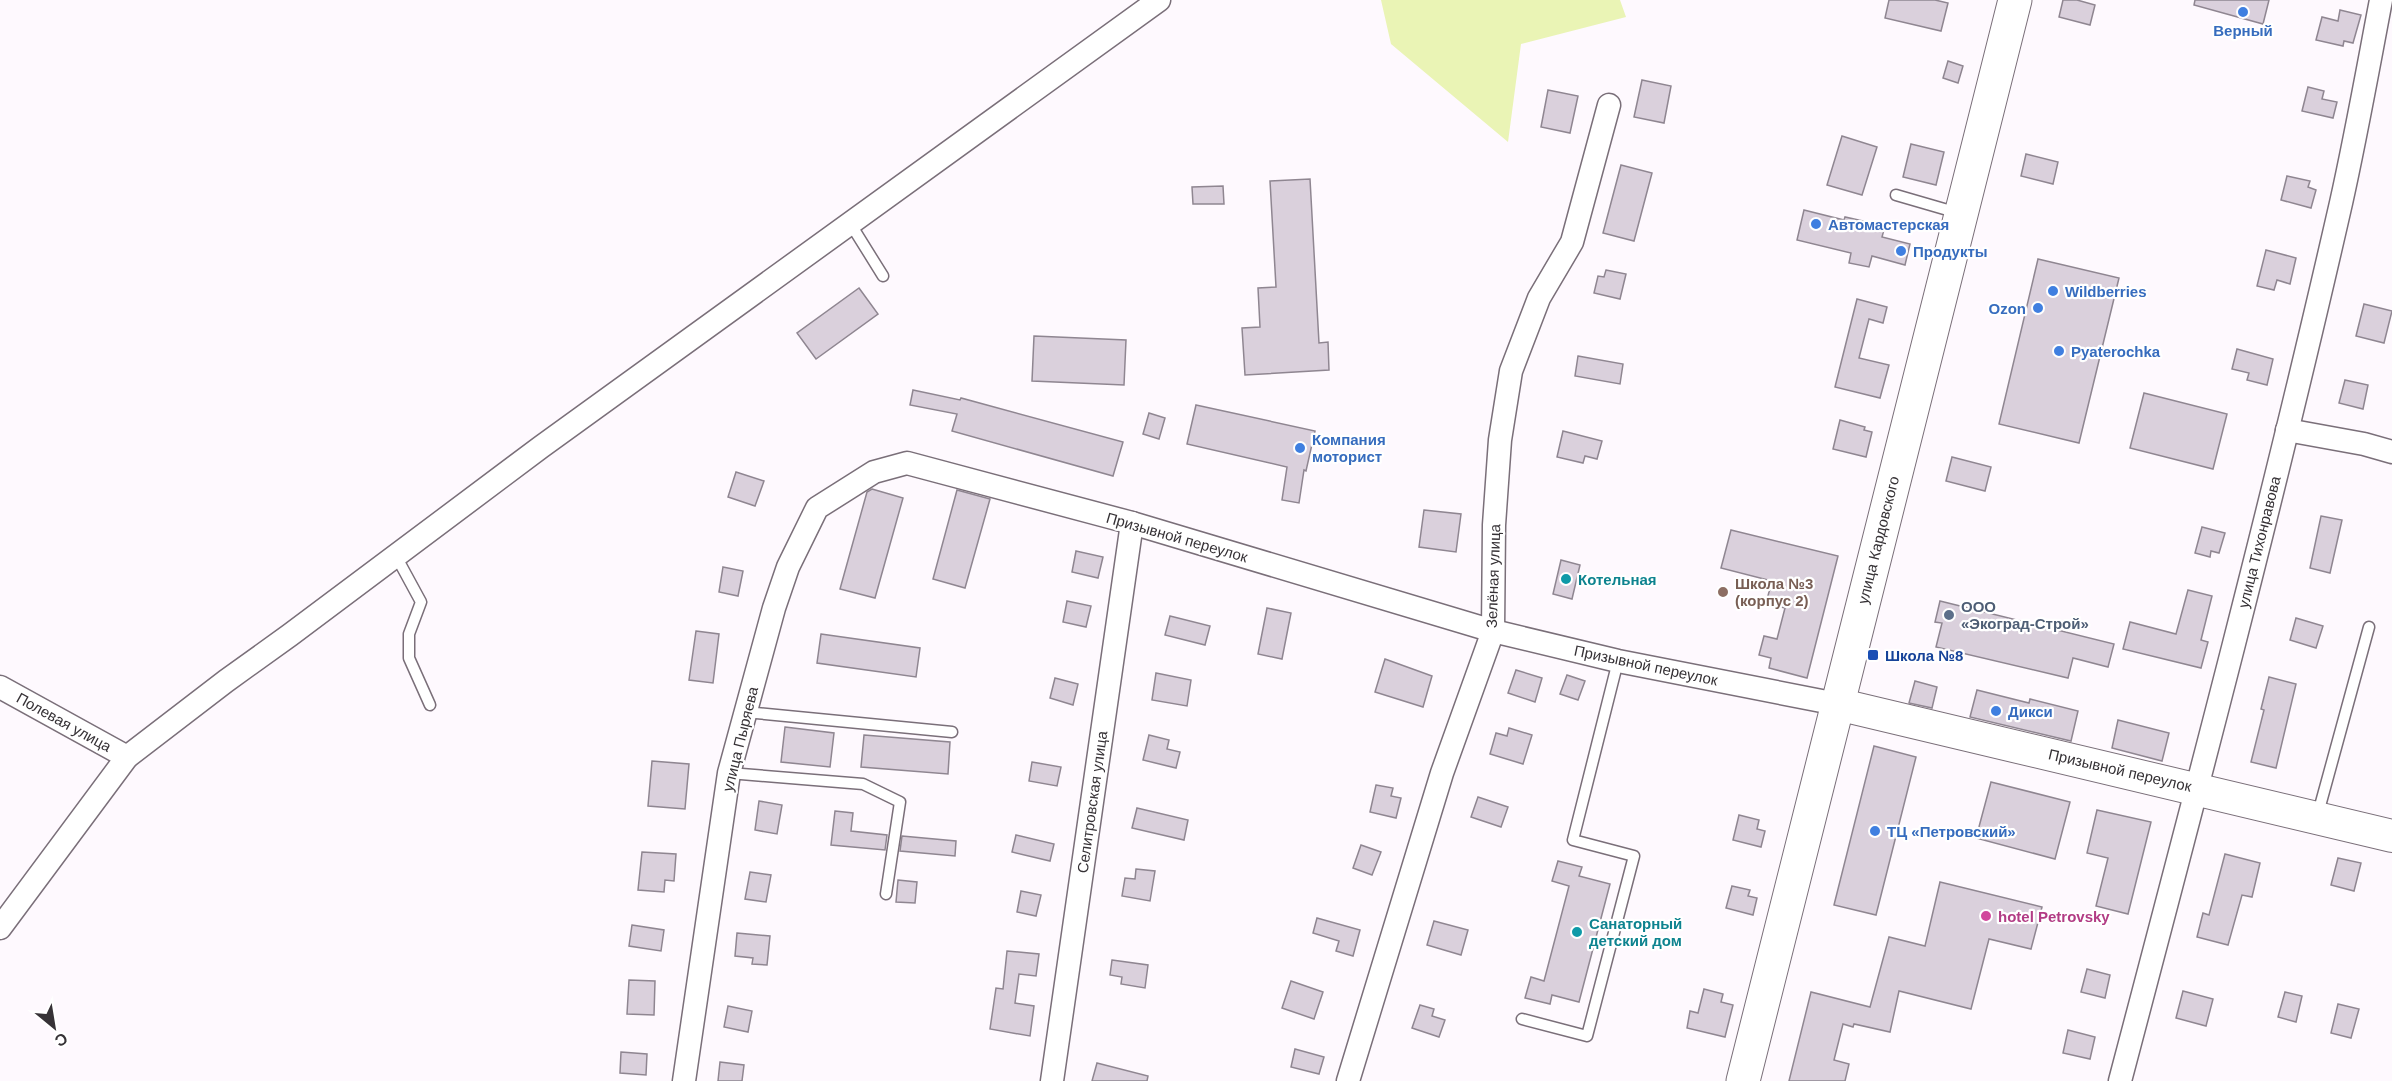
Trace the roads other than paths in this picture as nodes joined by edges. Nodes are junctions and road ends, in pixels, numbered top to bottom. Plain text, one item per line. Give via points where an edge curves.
1 (1158, 0) edge
2 (2381, 0) edge
3 (2011, 1) edge
4 (1609, 105) dead end
5 (1896, 195) dead end
6 (1961, 214) junction
7 (850, 223) junction
8 (883, 276) dead end
9 (2287, 430) junction
10 (2392, 452) edge
11 (907, 463) joint
12 (1132, 523) junction
13 (396, 556) junction
14 (2369, 627) dead end
15 (1493, 632) junction
16 (1618, 661) junction
17 (0, 687) edge
18 (1837, 704) junction
19 (430, 705) dead end
20 (746, 712) junction
21 (952, 732) dead end
22 (127, 757) junction
23 (729, 773) junction
24 (2198, 788) junction
25 (2317, 817) junction
26 (2392, 836) edge
27 (886, 894) dead end
28 (0, 928) edge
29 (1522, 1019) dead end
30 (684, 1081) edge
31 (1052, 1081) edge
32 (1348, 1081) edge
33 (1743, 1081) edge
34 (2120, 1081) edge

1 - 7 street
2 - 9 street, улица Тихонравова via 2342,201
3 - 6 main road, улица Кардовского
4 - 15 street, Зелёная улица via 1572,242 1539,298 1511,371 1500,440 1494,525
5 - 6 lane
6 - 18 main road, улица Кардовского
7 - 8 lane
7 - 13 street
9 - 10 street
9 - 24 street, улица Тихонравова
11 - 12 street, Призывной переулок
11 - 20 street, улица Пыряева via 874,472 817,508 788,567
12 - 15 street, Призывной переулок
12 - 31 street, Селитровская улица
13 - 19 lane via 421,602 409,633 409,658
13 - 22 street
14 - 25 lane
15 - 16 street, Призывной переулок
15 - 32 street, Зелёная улица via 1443,773
16 - 18 street, Призывной переулок
16 - 29 lane via 1573,840 1634,856 1587,1036
17 - 22 street, Полевая улица
18 - 24 street, Призывной переулок via 1871,706
18 - 33 main road, улица Кардовского
20 - 21 lane
20 - 23 street, улица Пыряева
22 - 28 street
23 - 27 lane via 863,783 900,802
23 - 30 street, улица Пыряева
24 - 25 street, Призывной переулок
24 - 34 street, улица Тихонравова
25 - 26 street, Призывной переулок

